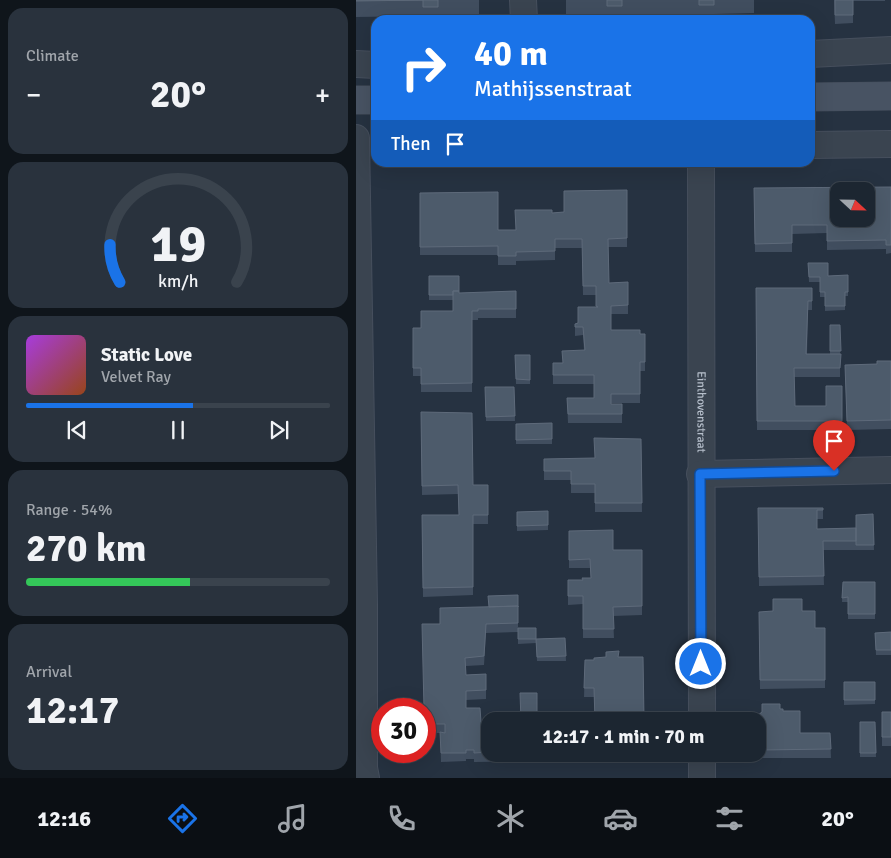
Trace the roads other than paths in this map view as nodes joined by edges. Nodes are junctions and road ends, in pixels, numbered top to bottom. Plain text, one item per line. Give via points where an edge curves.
1 (523, 0) edge
2 (524, 15) edge
3 (891, 50) edge
4 (815, 54) edge
5 (356, 64) edge
6 (371, 64) edge
7 (891, 96) edge
8 (815, 97) edge
9 (356, 100) edge
10 (371, 100) edge
11 (356, 138) edge
12 (815, 144) edge
13 (891, 144) edge
14 (356, 146) edge
15 (371, 146) edge
16 (701, 167) edge
17 (358, 451) edge
18 (891, 470) edge
19 (700, 474) junction
20 (702, 712) edge
21 (702, 762) edge
22 (366, 778) edge
23 (702, 778) edge

1 - 2 street
3 - 4 street
5 - 6 street
7 - 8 main road
9 - 10 main road
11 - 14 street
12 - 13 street
14 - 15 street
14 - 17 street
16 - 19 street, Einthovenstraat
17 - 22 street
18 - 19 street
19 - 20 street, Einthovenstraat
21 - 23 street

